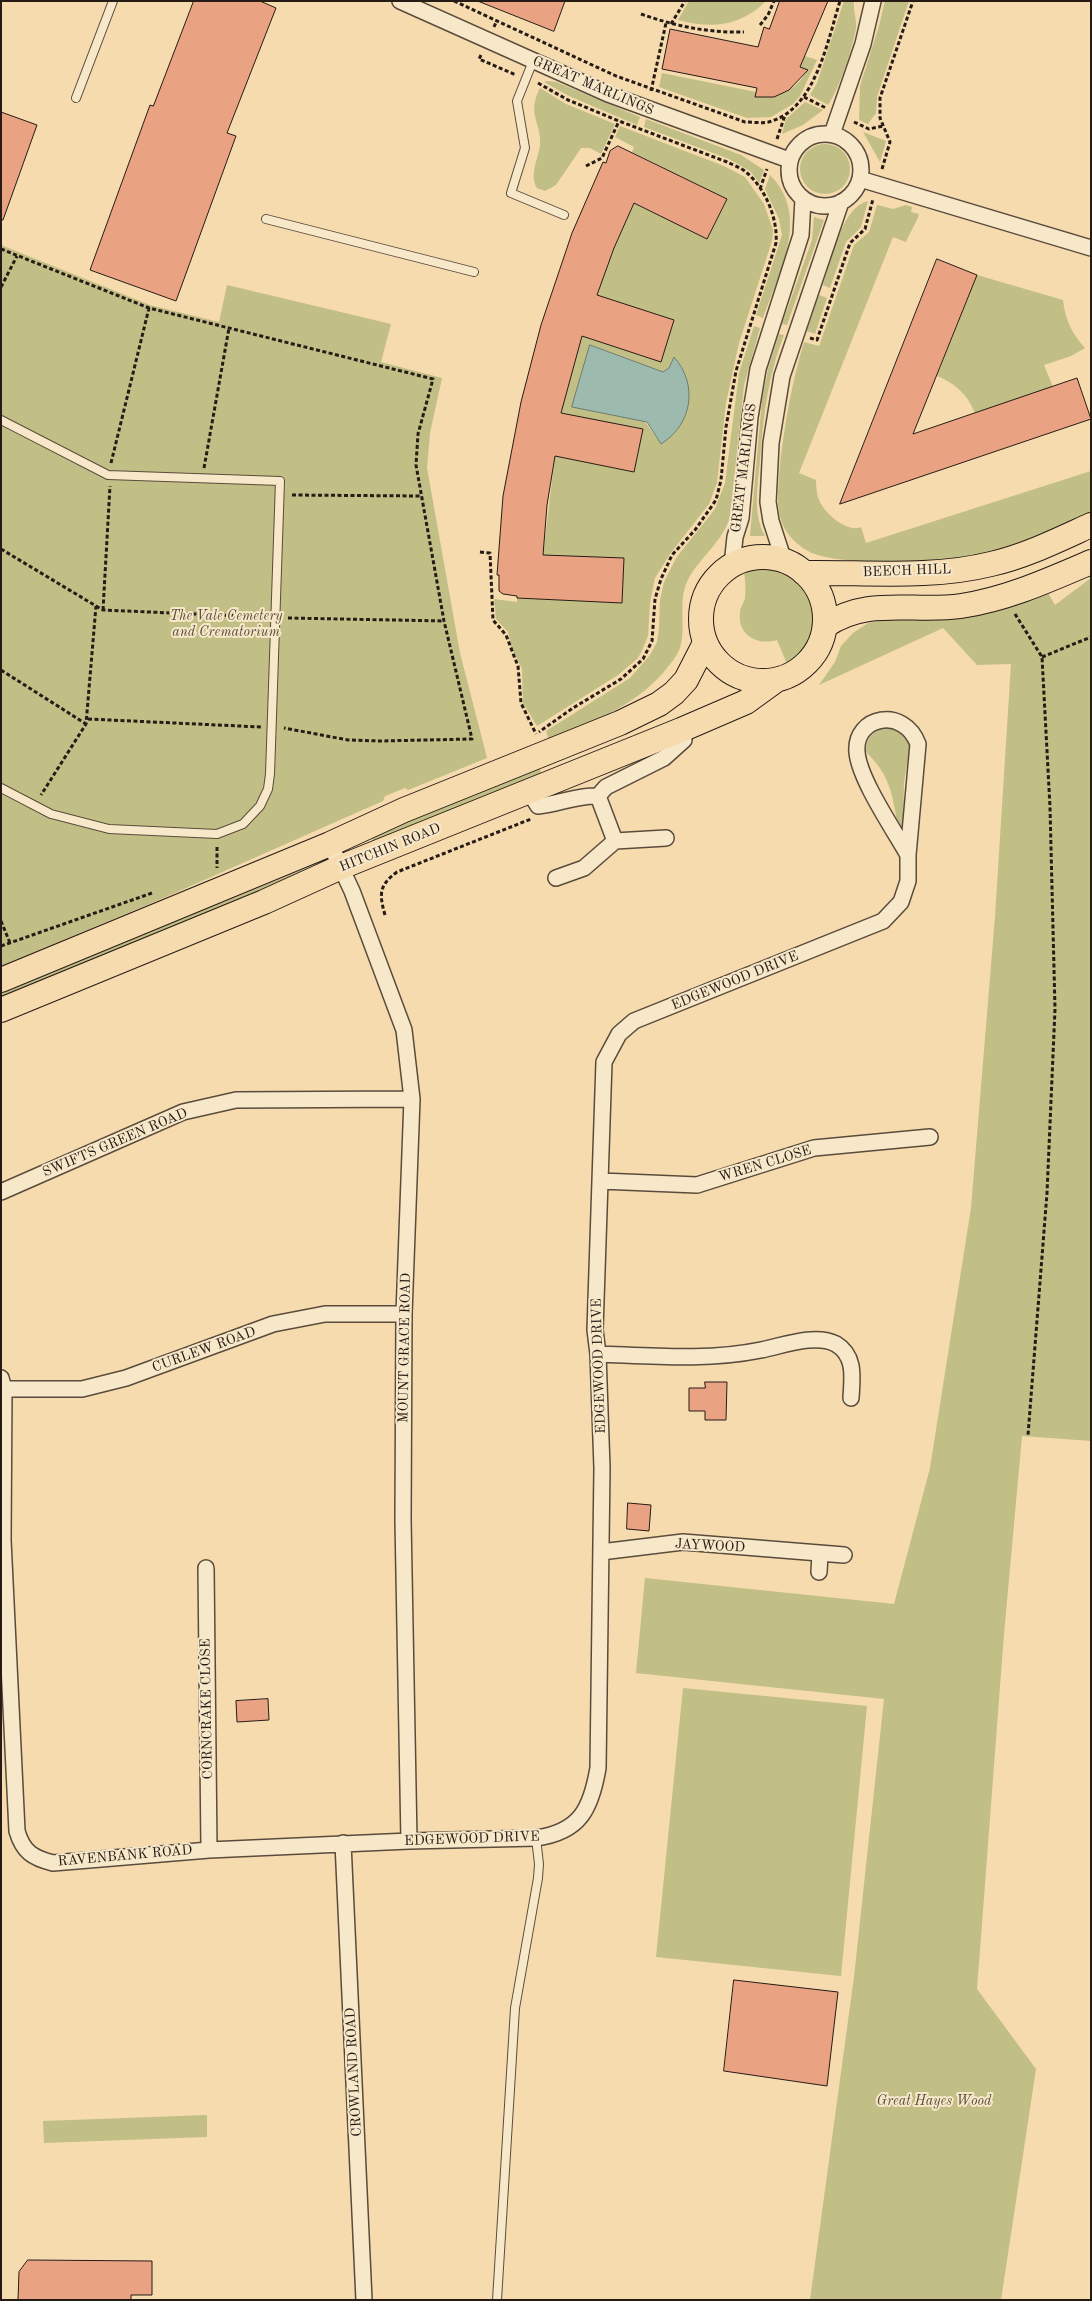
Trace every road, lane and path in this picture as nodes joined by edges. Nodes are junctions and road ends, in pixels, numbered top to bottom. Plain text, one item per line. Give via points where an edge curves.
1 (113, 1) edge
2 (454, 1) edge
3 (685, 1) edge
4 (774, 1) edge
5 (840, 1) edge
6 (873, 1) edge
7 (913, 1) edge
8 (404, 2) edge
9 (641, 14) dead end
10 (666, 23) junction
11 (671, 24) junction
12 (760, 26) dead end
13 (744, 32) dead end
14 (479, 59) dead end
15 (534, 61) junction
16 (526, 79) junction
17 (652, 89) junction
18 (76, 98) dead end
19 (619, 121) junction
20 (832, 134) junction
21 (789, 160) junction
22 (884, 163) dead end
23 (586, 166) dead end
24 (860, 178) junction
25 (803, 199) junction
26 (841, 202) junction
27 (872, 203) dead end
28 (564, 215) dead end
29 (266, 219) dead end
30 (1091, 248) edge
31 (1, 249) edge
32 (17, 256) junction
33 (474, 272) dead end
34 (1, 287) edge
35 (150, 308) junction
36 (229, 328) junction
37 (817, 340) dead end
38 (1, 420) edge
39 (110, 475) junction
40 (202, 478) junction
41 (279, 495) junction
42 (421, 496) junction
43 (1091, 525) edge
44 (1, 549) edge
45 (480, 552) dead end
46 (784, 561) junction
47 (1091, 562) edge
48 (732, 565) junction
49 (804, 573) junction
50 (1003, 597) junction
51 (104, 610) dead end
52 (825, 626) junction
53 (1091, 637) edge
54 (705, 643) junction
55 (1042, 657) junction
56 (1, 670) edge
57 (775, 681) junction
58 (87, 721) junction
59 (272, 728) junction
60 (681, 730) junction
61 (1, 788) edge
62 (529, 792) junction
63 (598, 796) junction
64 (34, 806) junction
65 (540, 817) dead end
66 (217, 834) junction
67 (666, 838) dead end
68 (615, 841) junction
69 (330, 844) junction
70 (908, 855) junction
71 (341, 868) junction
72 (217, 870) dead end
73 (556, 878) dead end
74 (161, 890) dead end
75 (385, 915) dead end
76 (1, 921) edge
77 (10, 943) junction
78 (1, 946) edge
79 (1, 980) edge
80 (1, 1010) edge
81 (412, 1099) junction
82 (930, 1137) dead end
83 (601, 1182) junction
84 (1, 1192) edge
85 (404, 1314) junction
86 (598, 1354) junction
87 (3, 1384) edge
88 (851, 1398) dead end
89 (1028, 1435) dead end
90 (601, 1552) junction
91 (820, 1554) junction
92 (844, 1555) dead end
93 (206, 1568) dead end
94 (819, 1572) dead end
95 (536, 1838) junction
96 (409, 1841) junction
97 (343, 1843) junction
98 (209, 1850) junction
99 (364, 2300) edge
100 (497, 2300) edge

1 - 18 lane
2 - 17 path via 616,76
3 - 11 path
4 - 12 path
5 - 17 path via 814,82 785,116 771,122 746,122
6 - 20 street via 863,44
7 - 22 path via 880,98 880,118 890,142
8 - 15 street, GREAT MARLINGS
9 - 10 path
10 - 11 path
10 - 17 path
11 - 13 path via 706,32
14 - 16 path
15 - 16 lane
15 - 21 street, GREAT MARLINGS via 646,109
16 - 19 path
16 - 28 lane via 517,101 525,148 511,193
19 - 23 path via 602,158
19 - 45 path via 748,173 774,219 776,243 736,371 716,500 672,555 655,599 652,641 643,659 621,680 536,734 521,703 518,666 506,635 493,620 490,553
20 - 21 street via 805,138
20 - 24 street via 852,146 861,167
21 - 25 street via 790,182
24 - 26 street, GREAT MARLINGS via 853,192
24 - 30 street
25 - 26 street via 815,205
25 - 48 street, GREAT MARLINGS via 802,236 758,369 750,417 741,518
26 - 46 street, GREAT MARLINGS via 782,376 771,443 768,502
27 - 37 path via 865,229 850,243
29 - 33 lane
31 - 32 path
32 - 34 path
32 - 35 path
35 - 36 path
35 - 39 path
36 - 40 path
36 - 42 path via 433,379 416,447
38 - 39 lane
39 - 40 lane
39 - 51 path
40 - 41 lane via 280,481
41 - 42 path
41 - 59 lane
42 - 59 path via 444,621 472,739 348,740 298,729
43 - 49 main road, BEECH HILL via 1034,552 991,564 918,573
44 - 58 path via 96,606
46 - 48 main road via 758,557
46 - 49 main road
47 - 50 main road
48 - 54 main road via 706,593 700,618
49 - 52 main road via 821,597
50 - 52 main road via 960,606 884,606 839,616
50 - 55 path
52 - 57 main road via 814,655 790,676
53 - 55 path
54 - 57 main road via 726,670 758,682
54 - 69 main road, HITCHIN ROAD via 686,680 659,704
55 - 89 path via 1055,1009 1047,1193
56 - 58 path
57 - 60 main road, HITCHIN ROAD via 746,702
58 - 59 path
58 - 64 path
59 - 66 lane via 268,789 260,806 243,824
60 - 62 main road, HITCHIN ROAD
60 - 63 street via 684,740 664,758 606,787
61 - 64 lane
62 - 63 street via 538,806
62 - 71 main road, HITCHIN ROAD
63 - 68 street
64 - 66 lane via 51,814 108,829
65 - 75 path via 397,872 385,880 382,888
66 - 72 path
67 - 68 street
68 - 73 street via 584,868
69 - 71 street, MOUNT GRACE ROAD
69 - 79 main road, HITCHIN ROAD
70 - 70 street, EDGEWOOD DRIVE via 918,744 908,726 897,720 881,720 860,734 856,750 869,784
70 - 83 street, EDGEWOOD DRIVE via 908,881 901,902 883,921 634,1021 619,1034 604,1062
71 - 80 main road, HITCHIN ROAD
71 - 81 street, MOUNT GRACE ROAD via 404,1030
74 - 77 path
76 - 77 path
77 - 78 path
81 - 84 street, SWIFTS GREEN ROAD via 236,1100 192,1110
81 - 85 street, MOUNT GRACE ROAD
82 - 83 street, WREN CLOSE via 814,1148 697,1184
83 - 86 street, EDGEWOOD DRIVE via 595,1330
85 - 87 street, CURLEW ROAD via 325,1314 274,1324 126,1378 82,1389
85 - 96 street, MOUNT GRACE ROAD via 403,1520
86 - 88 street via 700,1358 825,1340 841,1348 849,1358
86 - 90 street, EDGEWOOD DRIVE
87 - 98 street, RAVENBANK ROAD via 3,1540 20,1843 29,1855 53,1863
90 - 91 street, JAYWOOD via 683,1542
90 - 95 street, EDGEWOOD DRIVE via 598,1768 594,1791 586,1810 571,1828
91 - 92 street, JAYWOOD
91 - 94 street
93 - 98 street, CORNCRAKE CLOSE
95 - 96 street, EDGEWOOD DRIVE
95 - 100 lane via 538,1878 516,2008
96 - 97 street, EDGEWOOD DRIVE
97 - 98 street, RAVENBANK ROAD
97 - 99 street, CROWLAND ROAD

